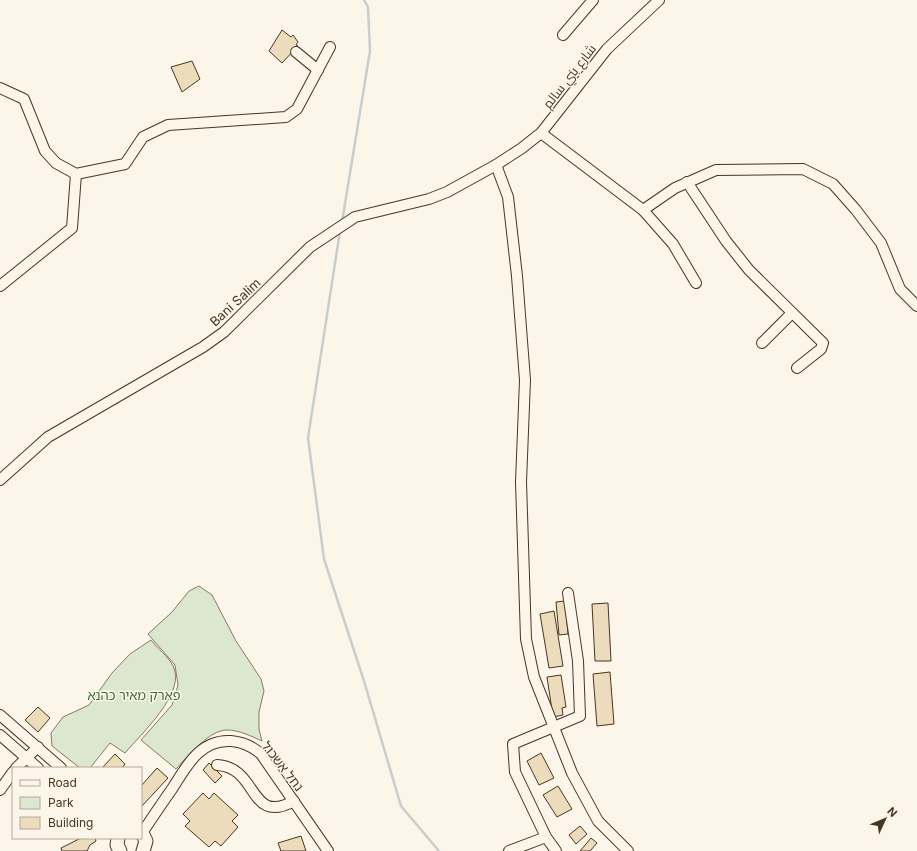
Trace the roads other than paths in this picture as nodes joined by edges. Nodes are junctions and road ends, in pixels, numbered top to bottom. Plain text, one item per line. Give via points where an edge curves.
1 (593, 0) edge
2 (659, 0) edge
3 (563, 35) dead end
4 (330, 47) dead end
5 (296, 52) dead end
6 (318, 70) junction
7 (0, 88) edge
8 (541, 133) junction
9 (496, 164) junction
10 (76, 174) junction
11 (687, 182) junction
12 (643, 210) junction
13 (696, 283) dead end
14 (0, 286) edge
15 (917, 306) edge
16 (792, 313) junction
17 (762, 343) dead end
18 (797, 368) dead end
19 (0, 480) edge
20 (568, 593) dead end
21 (0, 715) edge
22 (554, 727) junction
23 (0, 735) edge
24 (38, 748) junction
25 (26, 758) junction
26 (217, 765) dead end
27 (17, 767) edge
28 (37, 767) edge
29 (61, 767) edge
30 (12, 773) edge
31 (0, 790) edge
32 (294, 801) junction
33 (546, 837) junction
34 (145, 841) edge
35 (328, 851) edge
36 (509, 851) edge
37 (556, 851) edge
38 (628, 851) edge

1 - 3 street
2 - 8 street, شارع بني سالم via 607,49
4 - 6 street
5 - 6 street
6 - 10 street via 297,109 286,117 168,125 143,137 125,164
7 - 10 street via 24,99 45,150 56,163
8 - 9 street, شارع بني سالم
8 - 12 street
9 - 19 street, Bani Salim via 429,200 355,217 310,248 224,332 48,437
9 - 22 street via 508,197 525,380 521,482 526,640 534,678
10 - 14 street via 72,228
11 - 12 street
11 - 15 street via 716,170 803,169 833,184 881,243 900,289
11 - 16 street via 726,241 749,270
12 - 13 street via 673,244
16 - 17 street
16 - 18 street via 823,343 821,349
20 - 22 street via 578,661 580,716
21 - 24 street
22 - 33 street via 512,744 515,772
22 - 38 street via 572,773 598,821
23 - 25 street
24 - 25 street
24 - 29 street
25 - 27 street
25 - 28 street
26 - 32 street via 234,769 242,775 266,806 274,808
30 - 31 street
32 - 34 street, נחל אשכול via 254,748 239,741 217,741 201,749 187,766
32 - 35 street, נחל אשכול
33 - 36 street
33 - 37 street

